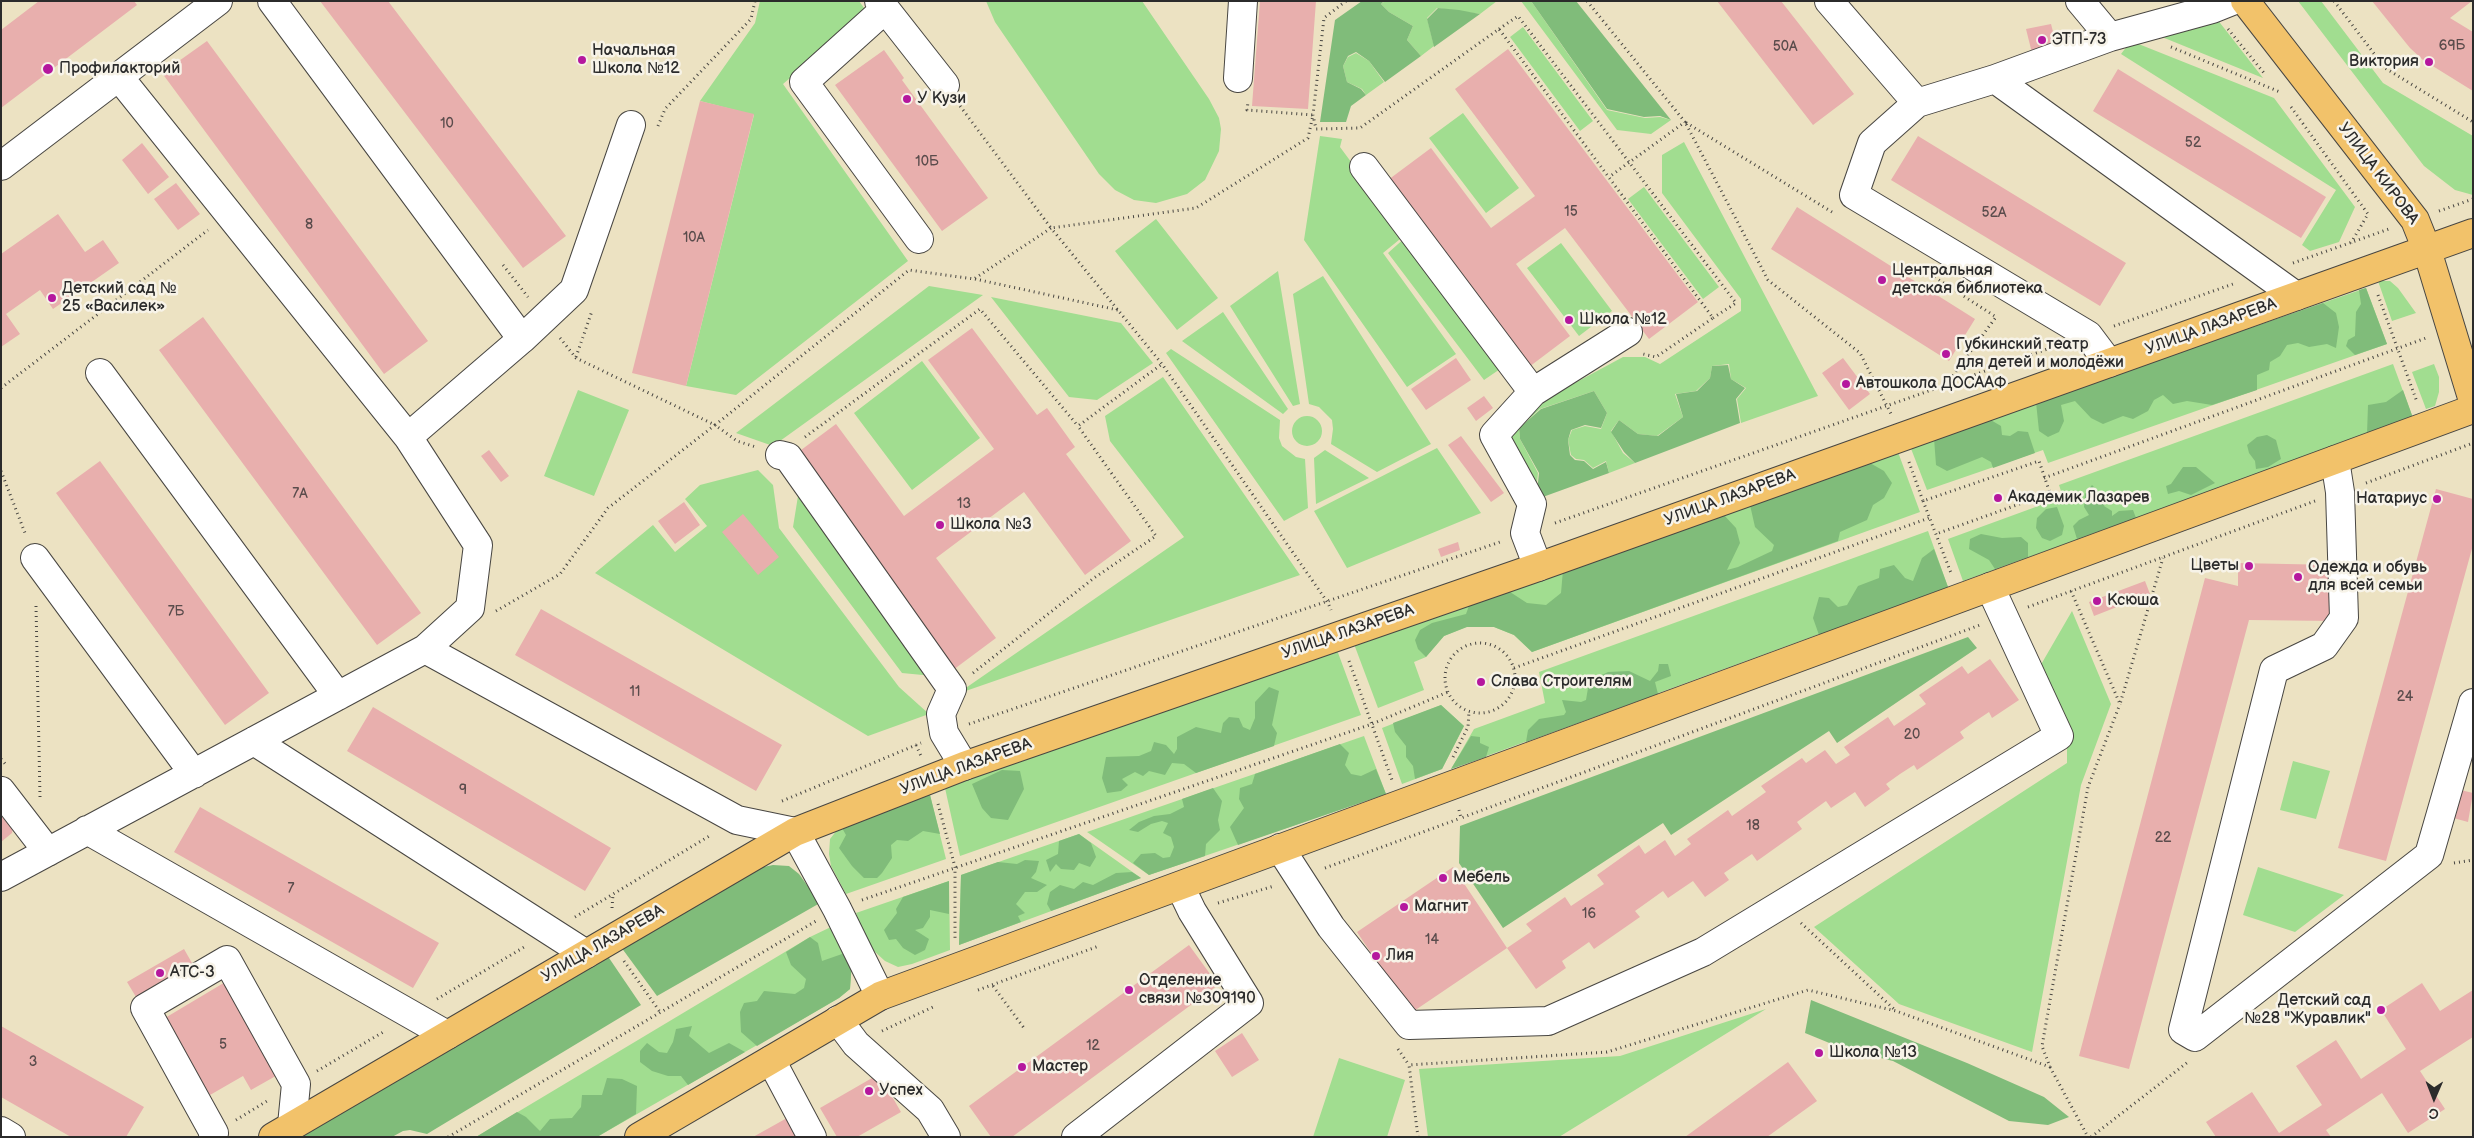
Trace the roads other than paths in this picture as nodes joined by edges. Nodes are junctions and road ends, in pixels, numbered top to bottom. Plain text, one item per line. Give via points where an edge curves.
1 (218, 1) edge
2 (272, 1) edge
3 (1243, 1) edge
4 (1828, 1) edge
5 (2080, 1) edge
6 (2245, 1) edge
7 (882, 5) edge
8 (2222, 5) edge
9 (2110, 37) junction
10 (118, 77) junction
11 (1995, 78) junction
12 (945, 85) road end
13 (1243, 89) road end
14 (1917, 103) junction
15 (631, 125) dead end
16 (1, 166) edge
17 (1364, 167) dead end
18 (2473, 233) edge
19 (919, 239) dead end
20 (2427, 250) junction
21 (2296, 296) junction
22 (522, 338) junction
23 (1633, 343) road end
24 (2110, 363) junction
25 (100, 373) dead end
26 (1533, 392) junction
27 (2473, 401) edge
28 (2473, 409) edge
29 (408, 437) junction
30 (780, 455) dead end
31 (2335, 460) junction
32 (34, 558) road end
33 (1538, 567) junction
34 (1990, 587) junction
35 (425, 649) junction
36 (338, 696) junction
37 (2473, 703) edge
38 (254, 741) junction
39 (964, 766) junction
40 (194, 774) junction
41 (1, 791) edge
42 (87, 830) junction
43 (795, 832) junction
44 (1280, 848) junction
45 (48, 852) junction
46 (1, 877) edge
47 (1180, 886) junction
48 (586, 954) junction
49 (880, 996) junction
50 (838, 1020) junction
51 (448, 1035) junction
52 (770, 1060) junction
53 (1, 1131) edge
54 (282, 1131) edge
55 (214, 1135) edge
56 (11, 1137) edge
57 (639, 1137) edge
58 (812, 1137) edge
59 (946, 1137) edge
60 (1076, 1137) edge

1 - 10 street
2 - 22 street
3 - 13 street
4 - 14 street
5 - 9 street
6 - 20 main road, УЛИЦА КИРОВА via 2415,220
7 - 12 street
7 - 19 street via 804,82
8 - 9 street
9 - 11 street
10 - 16 street
10 - 29 street
11 - 14 street
11 - 21 street
14 - 24 street via 1872,143 1854,195 2088,335
15 - 22 street via 574,290
17 - 26 street
18 - 20 main road, УЛИЦА ЛАЗАРЕВА
20 - 21 main road, УЛИЦА ЛАЗАРЕВА
20 - 27 main road, УЛИЦА КИРОВА
21 - 24 main road, УЛИЦА ЛАЗАРЕВА
22 - 29 street
23 - 26 street
24 - 33 main road, УЛИЦА ЛАЗАРЕВА
25 - 36 street
26 - 33 street via 1494,434 1532,504 1525,533
28 - 31 main road
29 - 35 street via 478,545 470,608
30 - 39 street via 788,458 952,689 941,714 944,733
31 - 34 main road
31 - 37 street via 2340,492 2344,618 2324,646 2274,670 2183,1030 2195,1038 2429,856
32 - 40 street
33 - 39 main road, УЛИЦА ЛАЗАРЕВА
34 - 44 main road
34 - 44 street via 2059,736 1703,952 1548,1021 1409,1025 1331,927
35 - 36 street
35 - 43 street via 737,820
36 - 38 street
38 - 40 street
38 - 48 street
39 - 43 main road, УЛИЦА ЛАЗАРЕВА
40 - 42 street
41 - 45 street
42 - 45 street
42 - 51 street
43 - 48 main road, УЛИЦА ЛАЗАРЕВА
43 - 49 street
44 - 47 main road
45 - 46 street
47 - 49 main road
47 - 60 street via 1249,1003
48 - 51 main road, УЛИЦА ЛАЗАРЕВА
49 - 50 main road
50 - 52 main road
50 - 59 street via 856,1044 930,1110
51 - 54 main road, УЛИЦА ЛАЗАРЕВА
52 - 57 main road
52 - 58 street
53 - 56 street
54 - 55 street via 296,1084 228,960 145,1008

